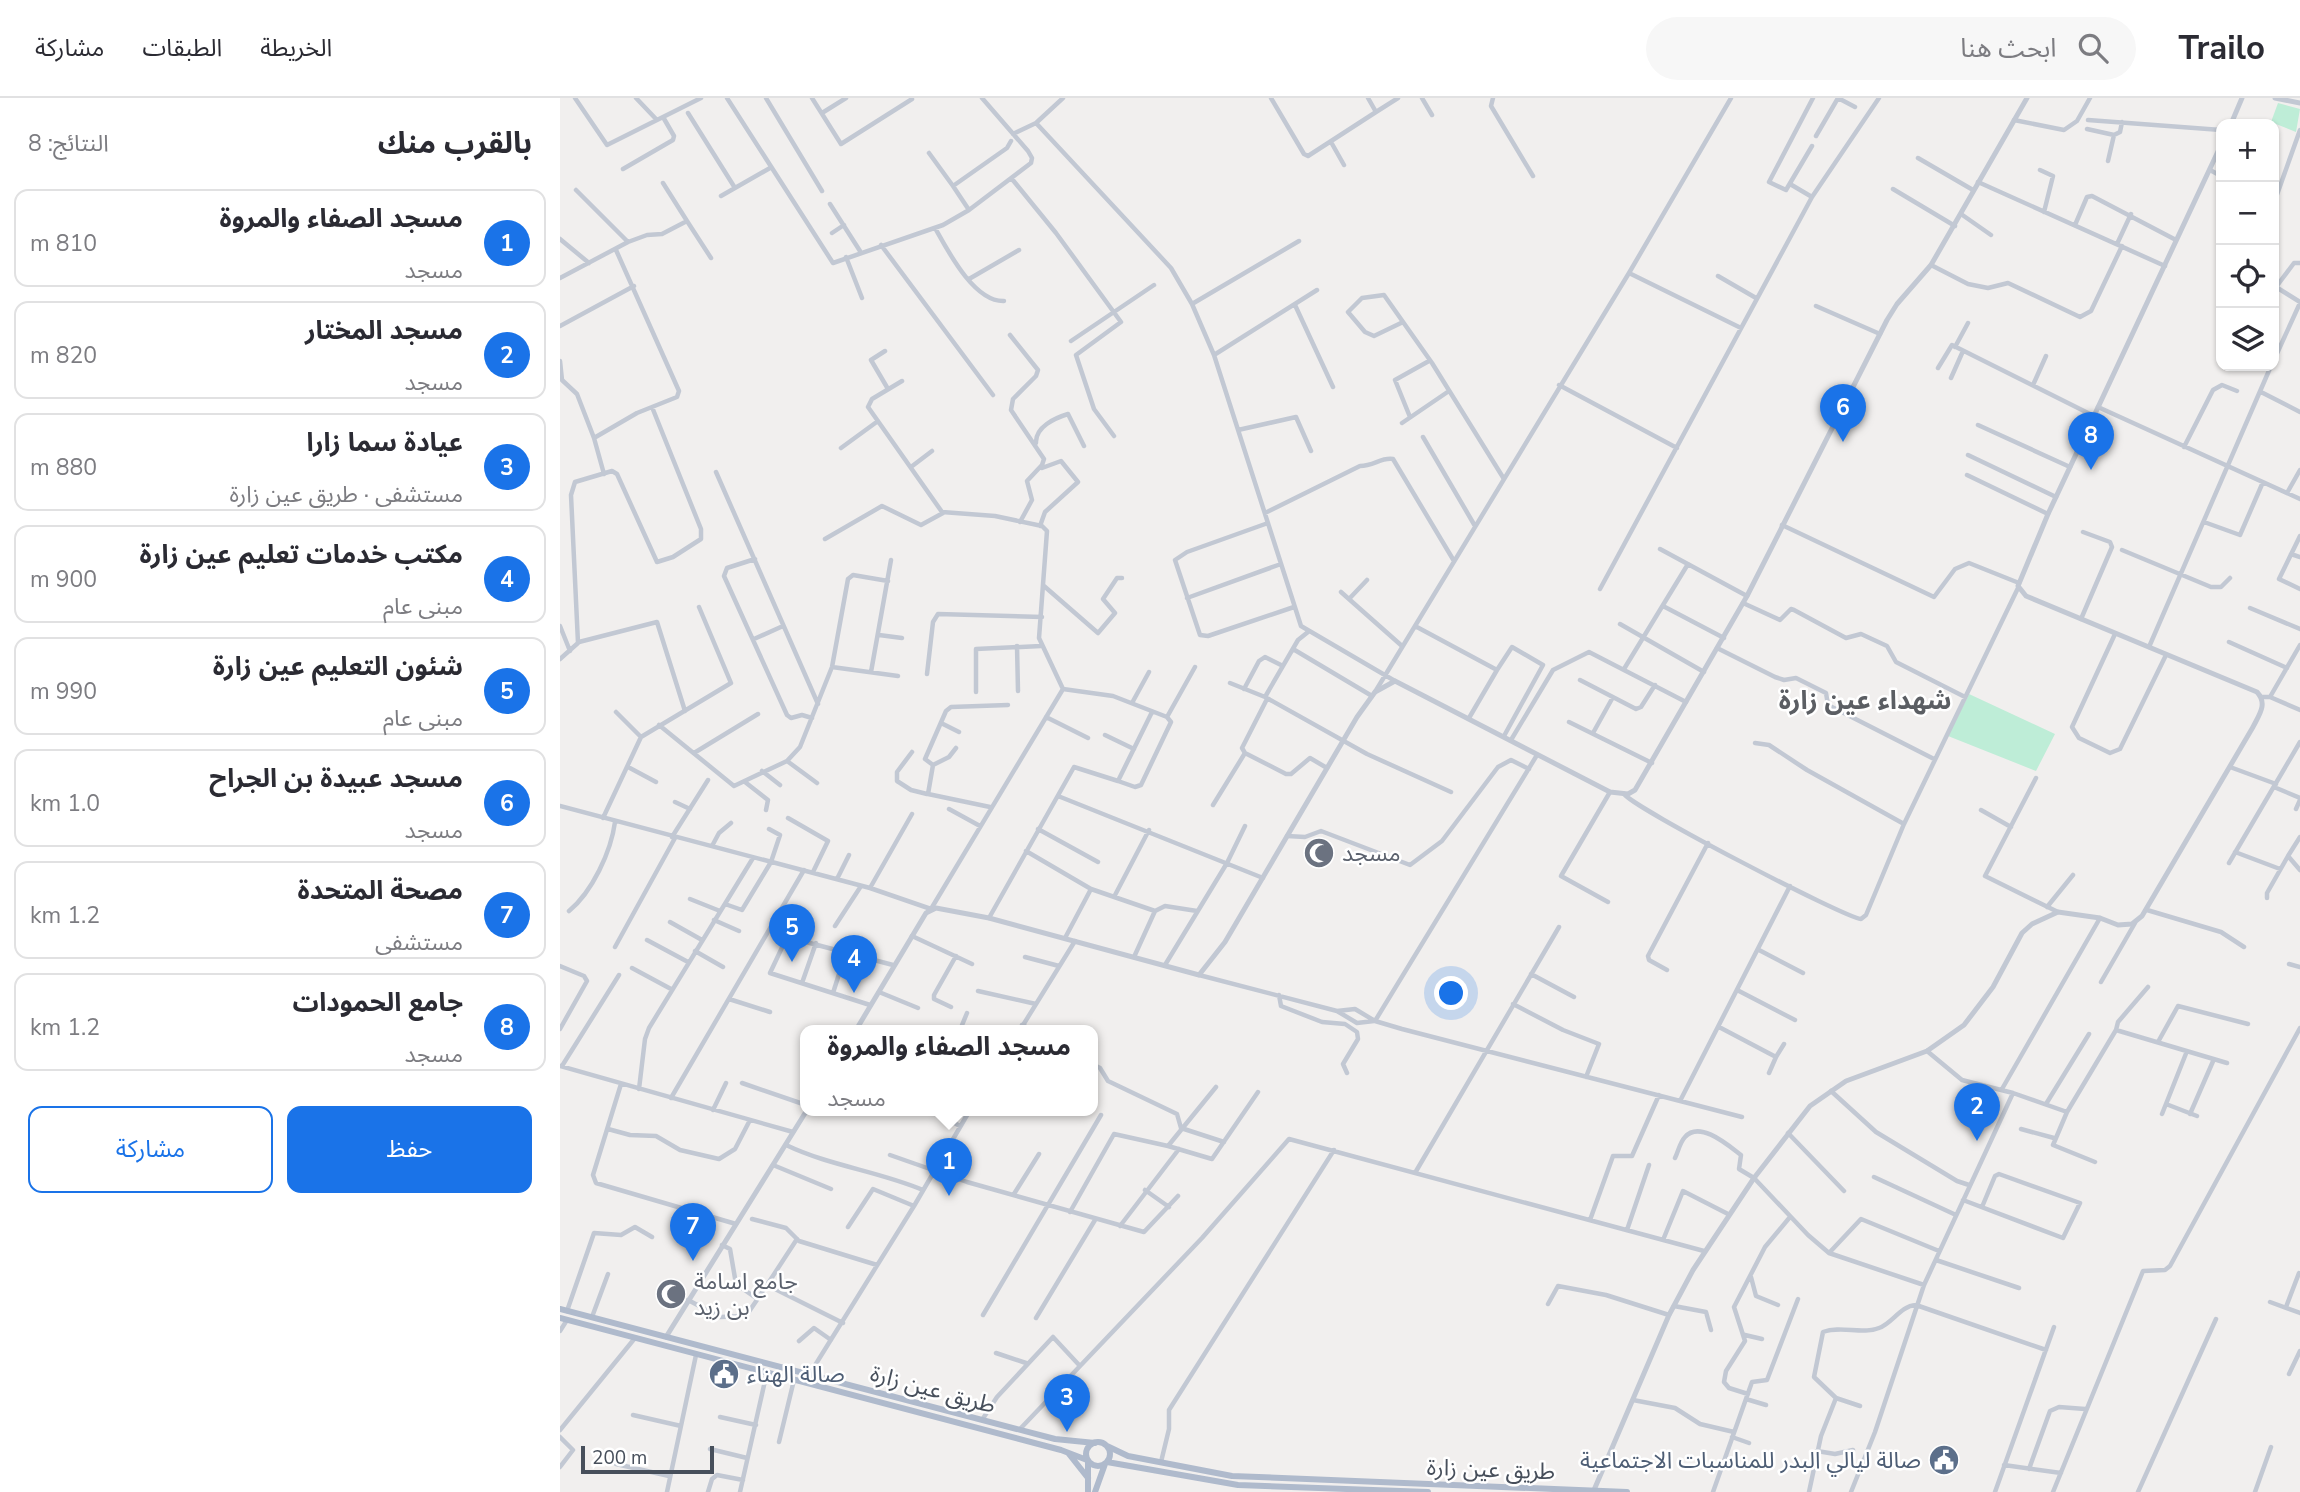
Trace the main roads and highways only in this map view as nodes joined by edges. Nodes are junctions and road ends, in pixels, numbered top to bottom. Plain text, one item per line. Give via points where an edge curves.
1 (564, 1310) edge
2 (564, 1319) edge
3 (1075, 1442) junction
4 (1095, 1443) junction
5 (1107, 1446) junction
6 (1065, 1451) junction
7 (1075, 1454) junction
8 (1122, 1454) junction
9 (1088, 1460) junction
10 (1106, 1463) junction
11 (1120, 1464) junction
12 (1088, 1478) junction
13 (1257, 1489) edge
14 (1594, 1490) edge
15 (1401, 1491) edge
16 (1606, 1491) edge
17 (1088, 1492) edge
18 (1095, 1492) edge
19 (1428, 1492) edge
20 (1627, 1492) edge

1 - 3 main road, طريق عين زارة
2 - 6 main road, طريق عين زارة
3 - 4 main road, طريق عين زارة
3 - 7 main road
4 - 5 main road
4 - 9 main road via 1087,1450
5 - 8 main road, طريق عين زارة
5 - 10 main road
6 - 7 main road, طريق عين زارة
6 - 12 main road
7 - 9 main road, طريق عين زارة
8 - 11 main road
8 - 14 main road, طريق عين زارة via 1244,1478
9 - 10 main road via 1097,1466
9 - 12 main road
10 - 11 main road, طريق عين زارة
10 - 18 main road
11 - 13 main road, طريق عين زارة
12 - 17 main road
13 - 15 main road, طريق عين زارة
14 - 16 main road, طريق عين زارة
15 - 19 main road, طريق عين زارة
16 - 20 main road, طريق عين زارة

